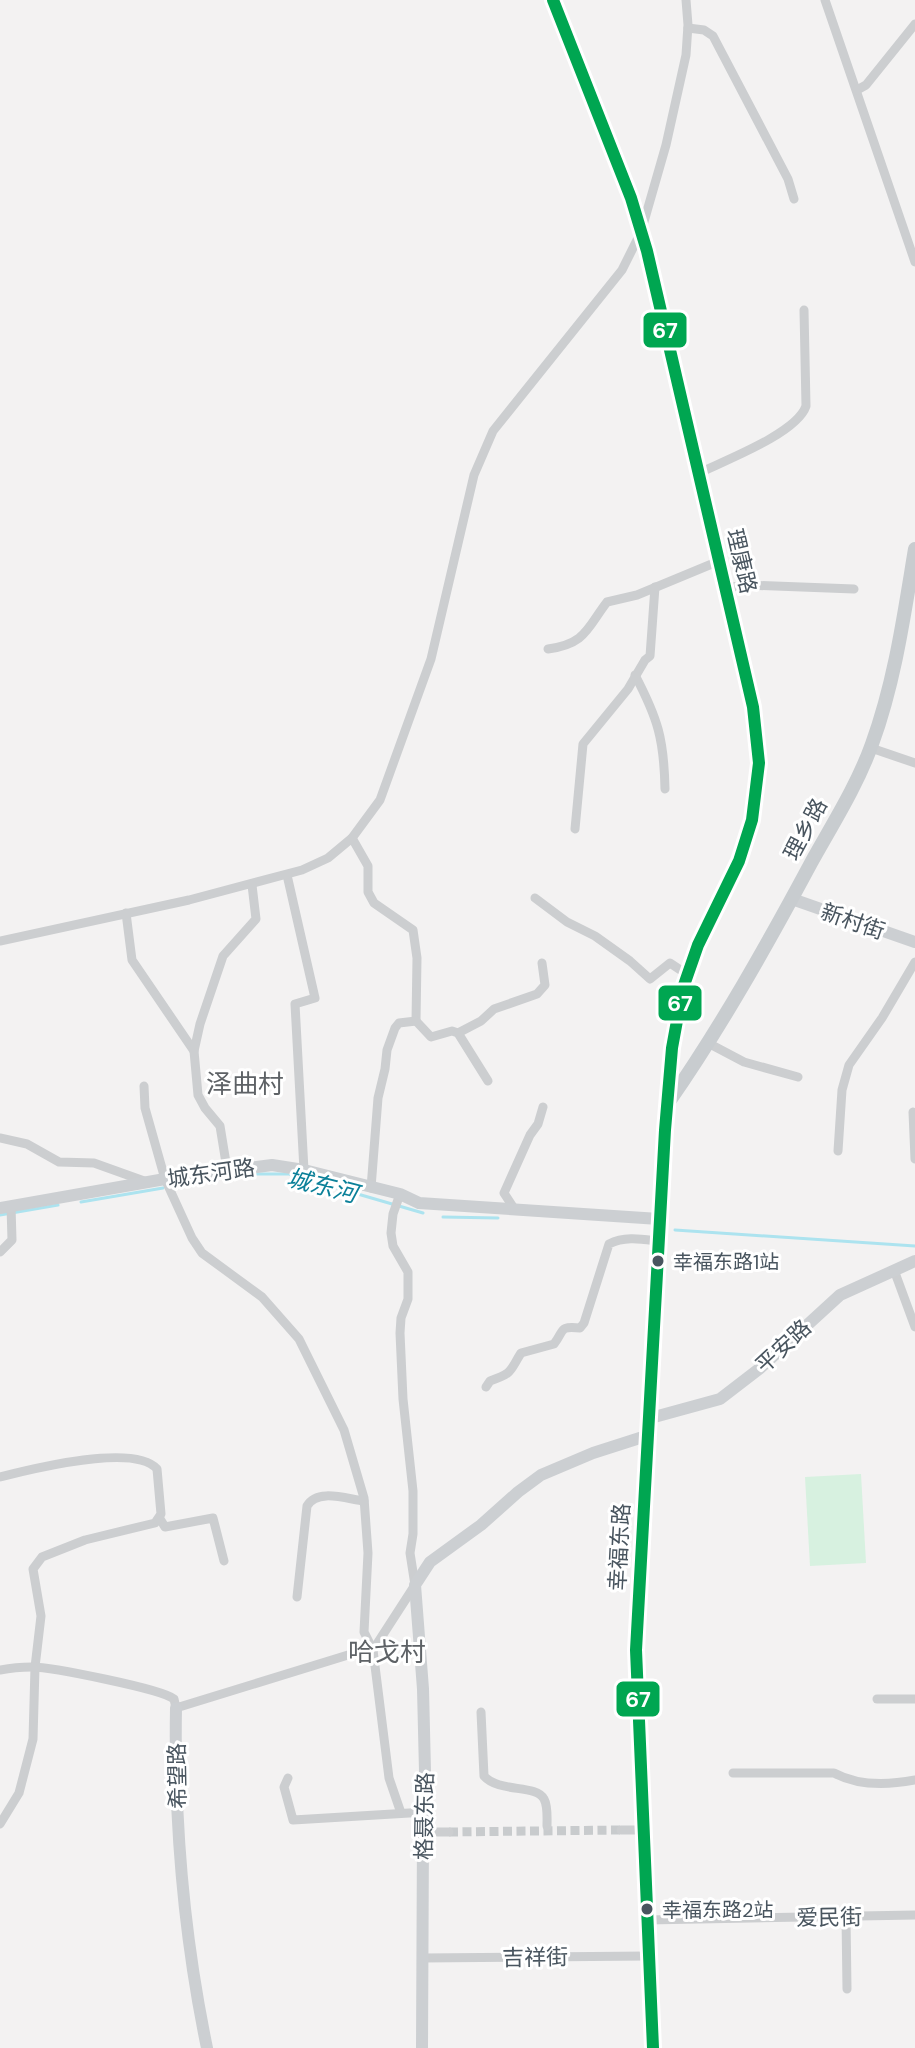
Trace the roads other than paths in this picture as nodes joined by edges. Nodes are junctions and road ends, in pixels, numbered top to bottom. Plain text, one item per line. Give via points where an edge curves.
1 (553, 0) edge
2 (686, 0) edge
3 (825, 0) edge
4 (915, 24) edge
5 (688, 28) junction
6 (857, 90) junction
7 (794, 199) dead end
8 (641, 232) junction
9 (915, 262) edge
10 (804, 310) dead end
11 (699, 473) junction
12 (915, 549) edge
13 (719, 561) junction
14 (655, 587) junction
15 (725, 588) junction
16 (854, 589) dead end
17 (548, 649) dead end
18 (635, 675) junction
19 (871, 748) junction
20 (915, 763) edge
21 (665, 789) dead end
22 (575, 829) dead end
23 (352, 838) junction
24 (287, 875) junction
25 (252, 885) junction
26 (535, 898) dead end
27 (792, 899) junction
28 (126, 913) junction
29 (0, 941) edge
30 (915, 942) edge
31 (915, 962) edge
32 (542, 963) dead end
33 (688, 975) junction
34 (416, 1021) junction
35 (458, 1033) junction
36 (708, 1043) junction
37 (672, 1048) junction
38 (194, 1051) junction
39 (699, 1058) junction
40 (798, 1077) dead end
41 (488, 1081) dead end
42 (144, 1086) dead end
43 (668, 1103) junction
44 (543, 1107) dead end
45 (913, 1112) edge
46 (0, 1138) edge
47 (838, 1151) dead end
48 (915, 1159) edge
49 (227, 1169) junction
50 (304, 1170) junction
51 (166, 1181) junction
52 (147, 1182) junction
53 (371, 1188) junction
54 (398, 1201) junction
55 (8, 1210) edge
56 (515, 1210) junction
57 (659, 1219) junction
58 (658, 1241) junction
59 (0, 1252) edge
60 (915, 1261) edge
61 (894, 1270) junction
62 (915, 1327) edge
63 (486, 1387) dead end
64 (647, 1419) junction
65 (646, 1436) junction
66 (0, 1477) edge
67 (364, 1501) junction
68 (160, 1519) junction
69 (224, 1561) dead end
70 (415, 1585) junction
71 (297, 1597) dead end
72 (373, 1650) junction
73 (35, 1667) junction
74 (0, 1670) edge
75 (877, 1699) dead end
76 (915, 1699) edge
77 (176, 1708) junction
78 (481, 1712) dead end
79 (733, 1773) dead end
80 (288, 1778) dead end
81 (915, 1780) edge
82 (426, 1812) junction
83 (401, 1813) junction
84 (0, 1824) edge
85 (547, 1826) dead end
86 (621, 1830) tunnel mouth
87 (643, 1830) junction
88 (423, 1832) junction
89 (449, 1832) tunnel mouth
90 (915, 1915) edge
91 (846, 1917) junction
92 (647, 1920) junction
93 (647, 1956) junction
94 (423, 1958) junction
95 (847, 1989) dead end
96 (207, 2048) edge
97 (422, 2048) edge
98 (653, 2048) edge

1 - 8 main road, 理康路
2 - 5 street
3 - 6 street
4 - 6 street
5 - 7 street via 713,36
5 - 8 street via 676,102
6 - 9 street
8 - 11 main road, 理康路
8 - 23 street via 622,270 482,451 420,693 380,800
10 - 11 street via 803,415 790,427
11 - 13 main road, 理康路
12 - 19 main road, 理乡路 via 894,668
13 - 14 street
13 - 15 main road, 理康路
14 - 17 street via 607,602 588,632 563,647
14 - 18 street via 650,656
15 - 16 street
15 - 33 main road, 理康路 via 757,729 758,777 739,861
18 - 21 street via 662,737
18 - 22 street via 583,744
19 - 20 street
19 - 27 main road, 理乡路
23 - 24 street via 318,864
23 - 34 street via 368,866 368,892 374,903 413,930
24 - 25 street
24 - 50 street via 315,998 295,1004
25 - 28 street
25 - 38 street via 256,919 223,956
26 - 33 street via 650,979 670,963
27 - 30 street, 新村街
27 - 36 main road, 理乡路
28 - 29 street
28 - 38 street via 132,960
31 - 47 street via 849,1065
32 - 35 street via 545,985 540,992 494,1009
33 - 37 main road, 理康路
34 - 35 street via 431,1037
34 - 53 street via 399,1023 387,1050
35 - 41 street
36 - 39 main road, 理乡路
36 - 40 street via 744,1062
37 - 39 main road via 683,1058
37 - 43 main road, 幸福东路
38 - 49 street via 198,1095 220,1126
39 - 43 main road, 理乡路
42 - 51 street
43 - 57 main road, 幸福东路
44 - 56 street via 504,1193
45 - 48 street
46 - 52 street via 27,1144 59,1162 94,1163
49 - 50 street, 城东河路 via 272,1165
49 - 51 street, 城东河路
50 - 53 street, 城东河路
51 - 52 street, 城东河路
51 - 67 street via 202,1253 262,1297 299,1339 344,1430
52 - 55 street, 城东河路
53 - 54 street, 城东河路
54 - 56 street, 城东河路
54 - 70 street via 391,1240 408,1272 400,1333
55 - 59 street via 12,1240
56 - 57 street, 城东河路
57 - 58 main road, 幸福东路
58 - 63 street via 634,1238 609,1244 580,1328 566,1327 554,1344 521,1353 512,1371
58 - 64 main road, 幸福东路
60 - 61 street, 平安路
61 - 62 street
61 - 64 street, 平安路 via 830,1302 726,1396
64 - 65 main road, 幸福东路
65 - 70 street via 541,1475 430,1562
65 - 87 main road, 幸福东路 via 636,1650
66 - 68 street via 82,1461 146,1461 157,1469
67 - 71 street via 321,1496 310,1501
67 - 72 street via 364,1632
68 - 69 street via 165,1527 213,1518
68 - 73 street via 37,1560 33,1569 41,1616
70 - 72 street
70 - 82 street, 格聂东路
72 - 77 street
72 - 83 street via 389,1778
73 - 74 street
73 - 77 street via 169,1695
73 - 84 street via 33,1739 19,1793
75 - 76 street
77 - 96 street, 希望路 via 189,1949
78 - 85 street via 484,1776 495,1785 540,1795
79 - 81 street via 834,1773 848,1780 893,1784
80 - 83 street via 284,1787 293,1820
82 - 83 street
82 - 88 street, 格聂东路
86 - 87 street
87 - 92 main road, 幸福东路
88 - 89 street
88 - 94 street, 格聂东路
90 - 91 street, 爱民街
91 - 92 street, 爱民街
91 - 95 street
92 - 93 main road, 幸福东路
93 - 94 street, 吉祥街
93 - 98 main road, 幸福东路
94 - 97 street, 格聂东路

